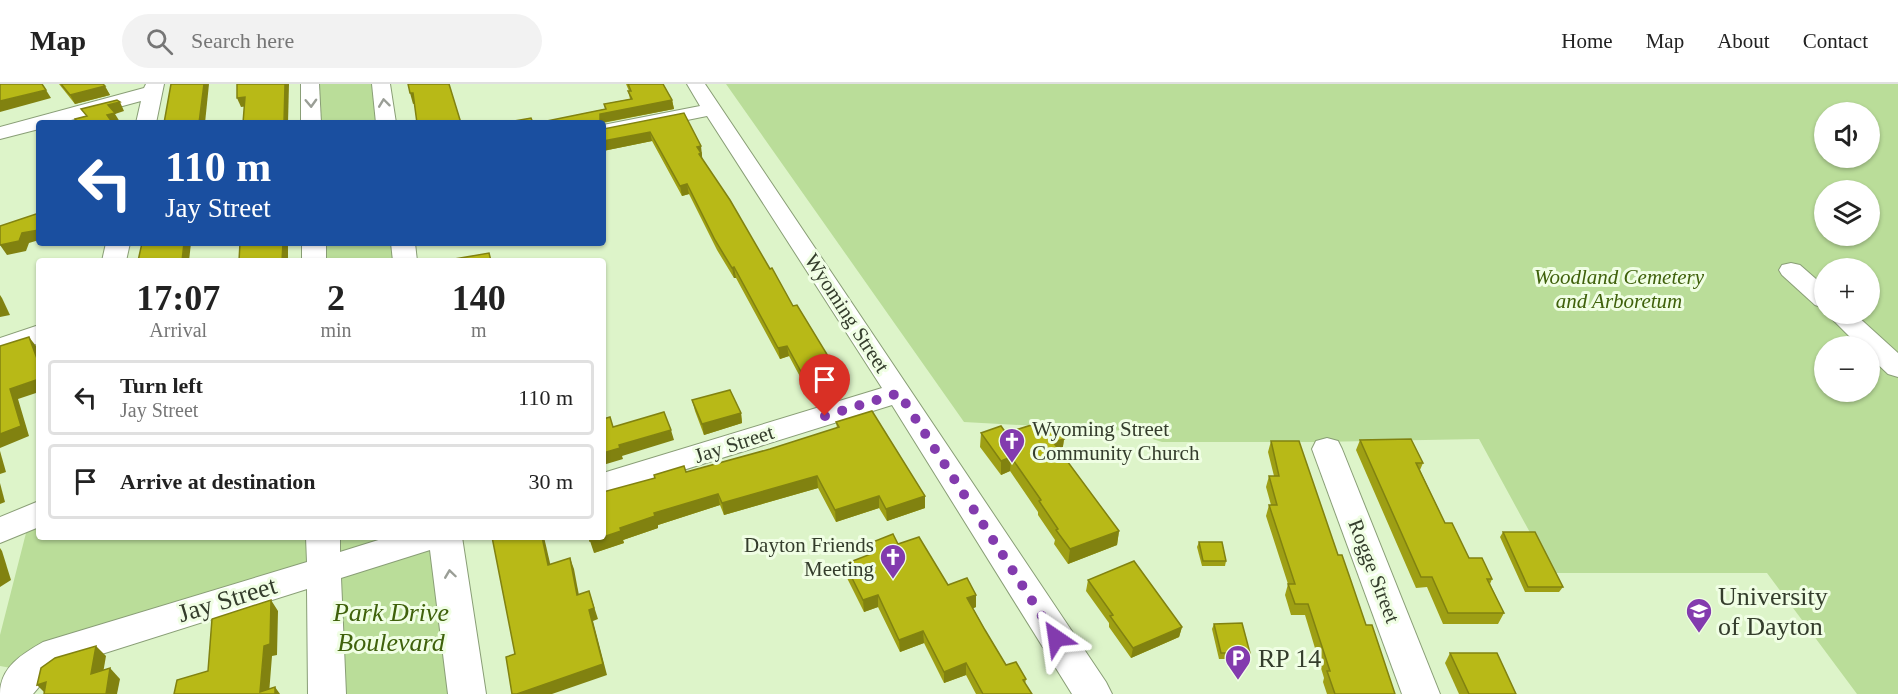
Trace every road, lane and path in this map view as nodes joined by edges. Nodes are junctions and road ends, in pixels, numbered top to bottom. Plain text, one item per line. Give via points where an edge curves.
1 (310, 84) edge
2 (381, 84) edge
3 (696, 84) edge
4 (154, 88) edge
5 (713, 109) junction
6 (44, 120) edge
7 (147, 120) edge
8 (312, 120) edge
9 (387, 120) edge
10 (36, 122) edge
11 (606, 130) edge
12 (0, 133) edge
13 (1791, 270) dead end
14 (1814, 291) edge
15 (1851, 324) edge
16 (36, 334) edge
17 (0, 348) edge
18 (1898, 368) edge
19 (899, 393) junction
20 (1327, 449) dead end
21 (606, 483) edge
22 (36, 514) edge
23 (0, 531) edge
24 (410, 540) edge
25 (445, 540) edge
26 (323, 553) edge
27 (21, 683) edge
28 (327, 694) edge
29 (467, 694) edge
30 (1093, 694) edge
31 (1420, 694) edge

1 -> 8 street
9 -> 2 street
3 - 5 street, Wyoming Street
4 - 6 street
4 - 7 street
5 - 11 street
5 - 19 street, Wyoming Street
10 - 12 street
13 - 14 street
15 - 18 street
16 - 17 street
19 - 21 street, Jay Street
19 - 30 street, Wyoming Street
20 - 31 street, Rogge Street
22 - 23 street
24 - 26 street, Jay Street
29 -> 25 street
26 - 27 street, Jay Street via 56,653
26 - 28 street

